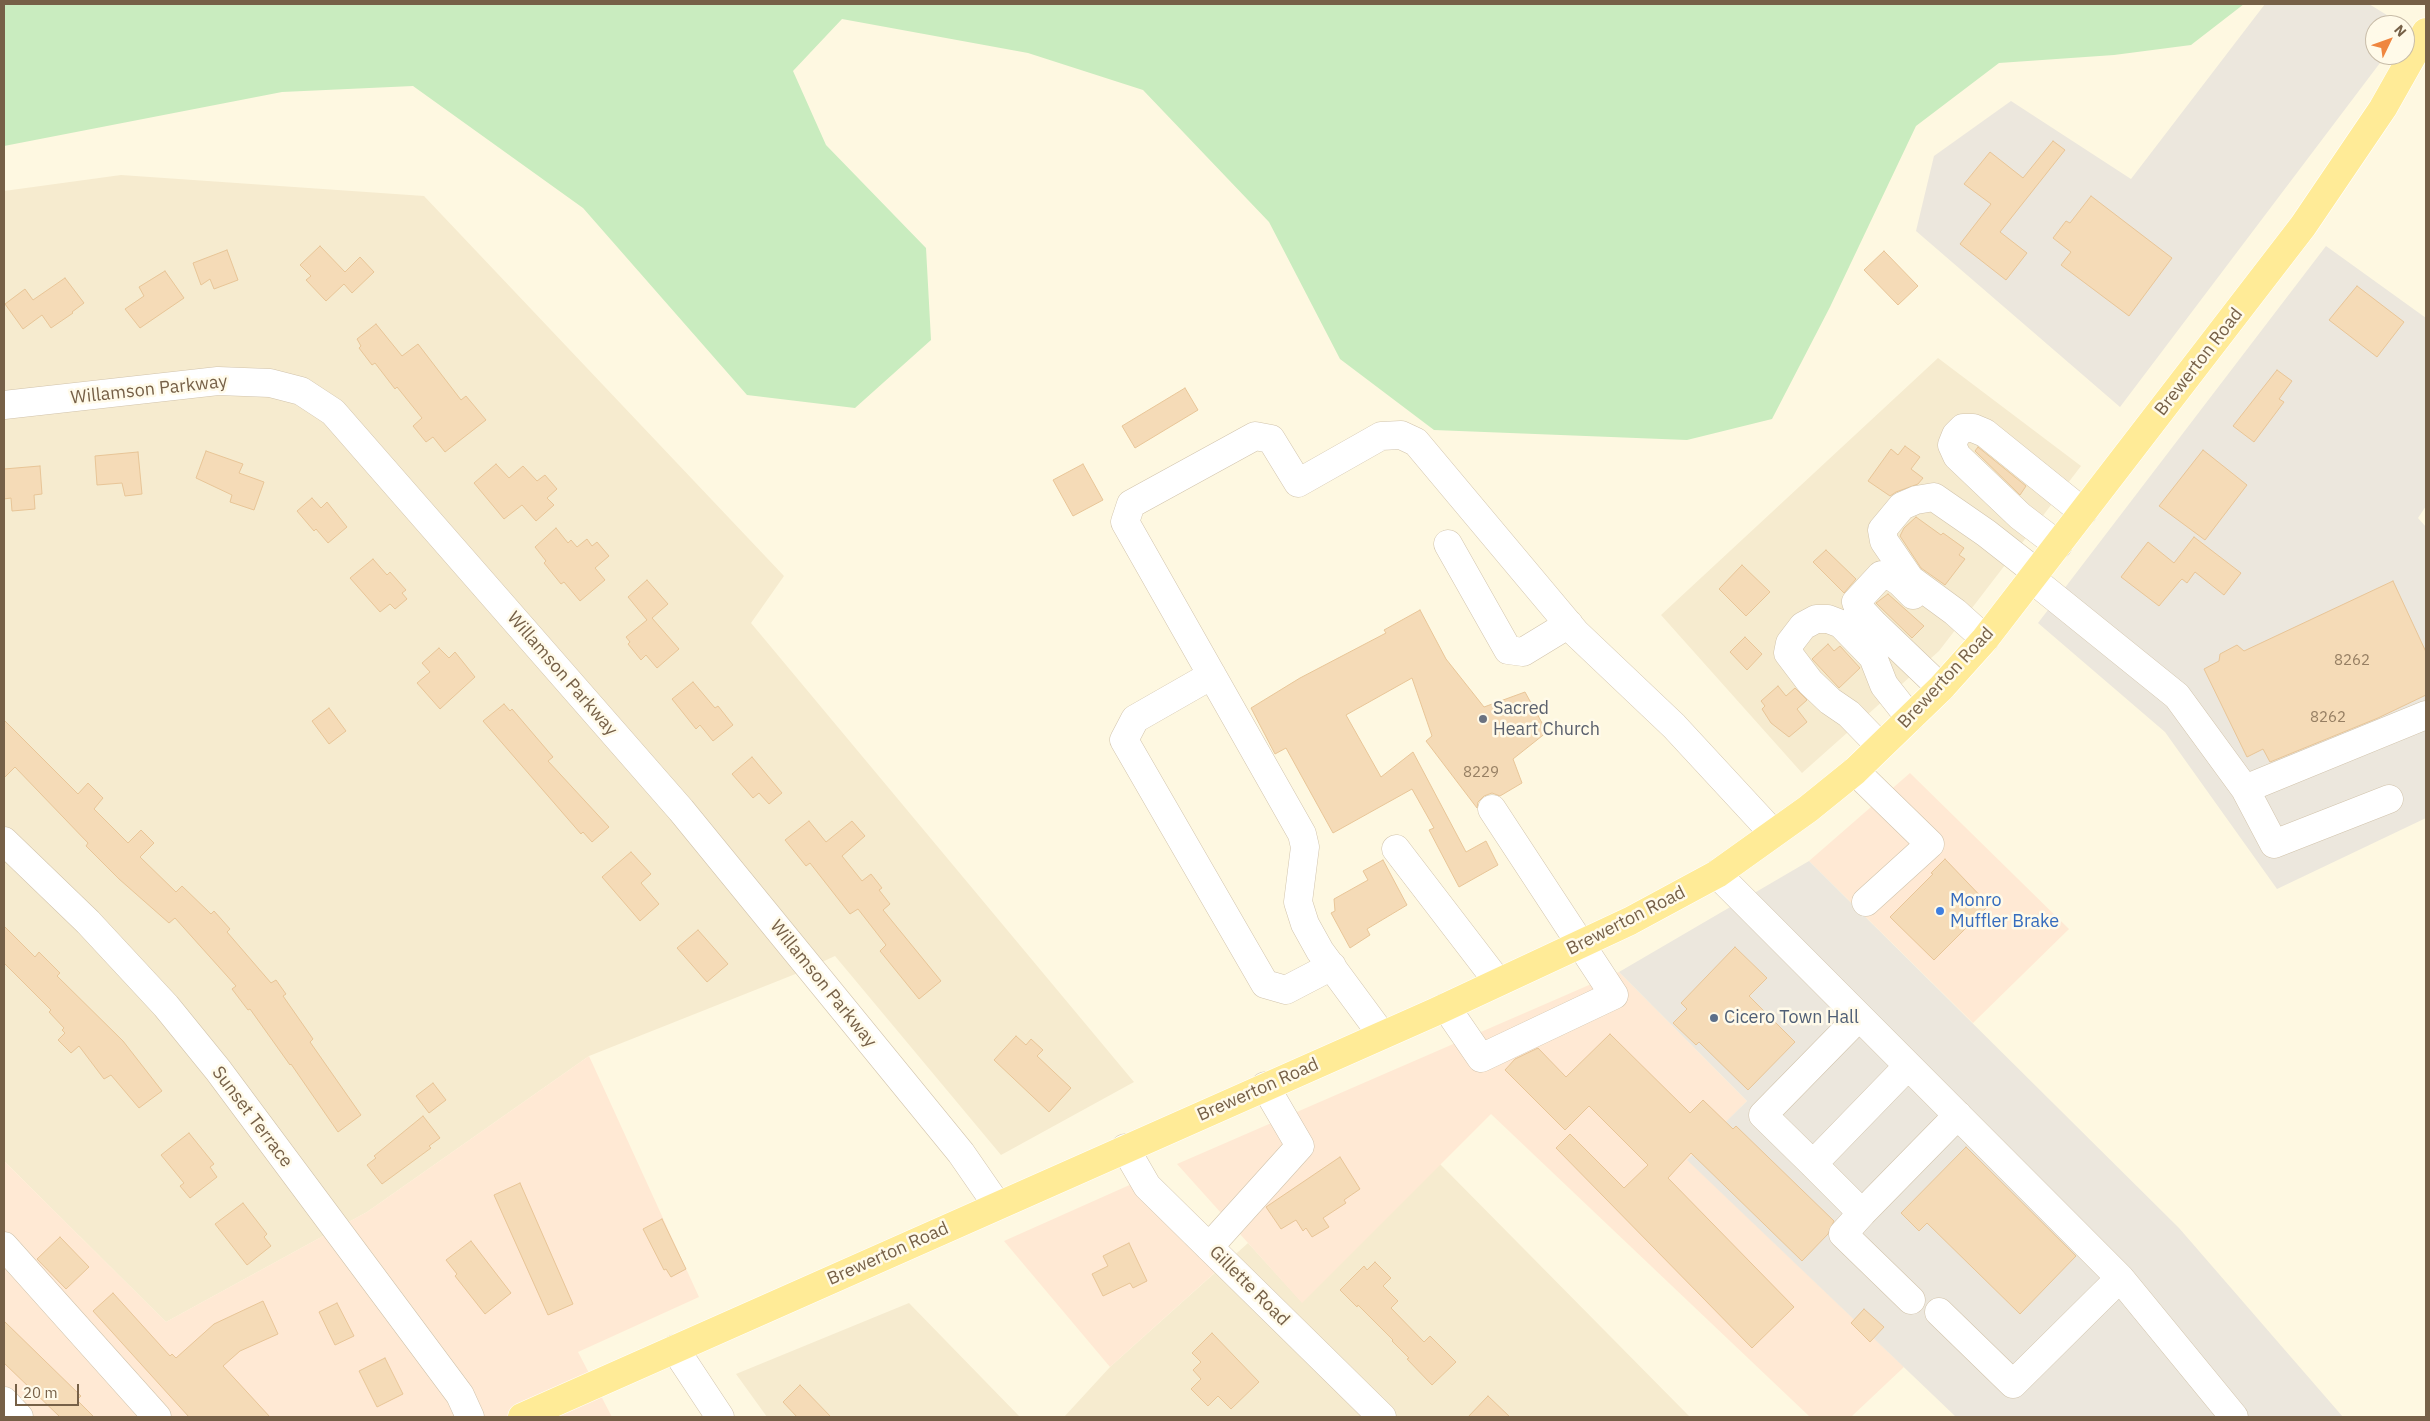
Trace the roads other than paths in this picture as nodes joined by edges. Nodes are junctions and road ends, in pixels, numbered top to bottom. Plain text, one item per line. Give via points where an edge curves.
1 (2426, 32) edge
2 (4, 405) edge
3 (2083, 512) junction
4 (1448, 544) dead end
5 (2058, 545) junction
6 (2034, 576) junction
7 (1569, 624) junction
8 (1979, 646) junction
9 (1212, 675) junction
10 (1941, 688) junction
11 (2426, 715) edge
12 (1910, 718) junction
13 (1880, 746) junction
14 (1855, 771) junction
15 (2245, 789) junction
16 (2389, 799) dead end
17 (1492, 809) dead end
18 (1773, 833) junction
19 (4, 841) edge
20 (1396, 849) dead end
21 (1717, 874) junction
22 (1866, 902) dead end
23 (1581, 944) junction
24 (1332, 966) junction
25 (1498, 982) junction
26 (1446, 1006) junction
27 (1859, 1017) junction
28 (1382, 1035) junction
29 (1908, 1066) junction
30 (1265, 1086) junction
31 (1958, 1115) junction
32 (1125, 1148) junction
33 (1812, 1164) junction
34 (997, 1205) junction
35 (1862, 1213) junction
36 (4, 1246) edge
37 (1209, 1247) junction
38 (2120, 1278) junction
39 (1911, 1300) dead end
40 (1939, 1312) dead end
41 (675, 1349) junction
42 (4, 1401) edge
43 (19, 1417) edge
44 (157, 1417) edge
45 (470, 1417) edge
46 (522, 1417) edge
47 (720, 1417) edge
48 (1382, 1417) edge
49 (2234, 1417) edge

1 - 3 main road, Brewerton Road via 2383,108 2303,226
2 - 34 street, Willamson Parkway via 218,381 270,383 301,391 333,412 681,810 961,1153
3 - 5 main road, Brewerton Road
3 - 5 street via 1985,433 1963,428 1956,435 1952,445 1957,456 2020,516
4 - 7 street via 1508,650 1523,652
5 - 6 main road, Brewerton Road
6 - 8 main road, Brewerton Road
6 - 8 street via 1986,533 1934,497 1902,506 1882,530 1884,541 1910,578 1955,612
6 - 15 street via 2177,696
7 - 9 street via 1416,442 1401,435 1381,436 1298,483 1271,439 1255,436 1131,504 1125,522
7 - 18 street via 1674,726
8 - 10 main road, Brewerton Road
8 - 10 street via 1888,574 1881,575 1861,595 1856,602 1858,607
9 - 24 street via 1302,834 1305,847 1298,902 1305,924
9 - 24 street via 1134,719 1124,740 1265,984 1286,990
10 - 12 main road, Brewerton Road
11 - 15 street
12 - 13 main road, Brewerton Road
12 - 13 street via 1884,685 1873,656 1841,624 1816,619 1803,626 1790,643 1788,653 1810,682 1849,714
13 - 14 main road, Brewerton Road
14 - 18 main road, Brewerton Road
14 - 22 street via 1930,844
15 - 16 street via 2274,844
17 - 23 street
18 - 21 main road, Brewerton Road
19 - 45 street, Sunset Terrace via 88,922 166,1006 218,1070 460,1394
20 - 25 street
21 - 23 main road, Brewerton Road via 1630,922
21 - 27 street
23 - 25 main road, Brewerton Road
23 - 26 street via 1614,995 1481,1058
24 - 28 street
25 - 26 main road, Brewerton Road
26 - 28 main road, Brewerton Road
27 - 29 street
27 - 33 street via 1763,1115
28 - 30 main road, Brewerton Road
29 - 31 street
29 - 33 street
30 - 32 main road, Brewerton Road
30 - 37 street via 1300,1146
31 - 35 street
31 - 38 street
32 - 34 main road, Brewerton Road
32 - 37 street, Gillette Road via 1147,1186
33 - 35 street
34 - 41 main road, Brewerton Road
35 - 39 street via 1843,1234
36 - 44 street
37 - 48 street, Gillette Road
38 - 40 street via 2013,1384
38 - 49 street
41 - 46 main road, Brewerton Road
41 - 47 street
42 - 43 street

